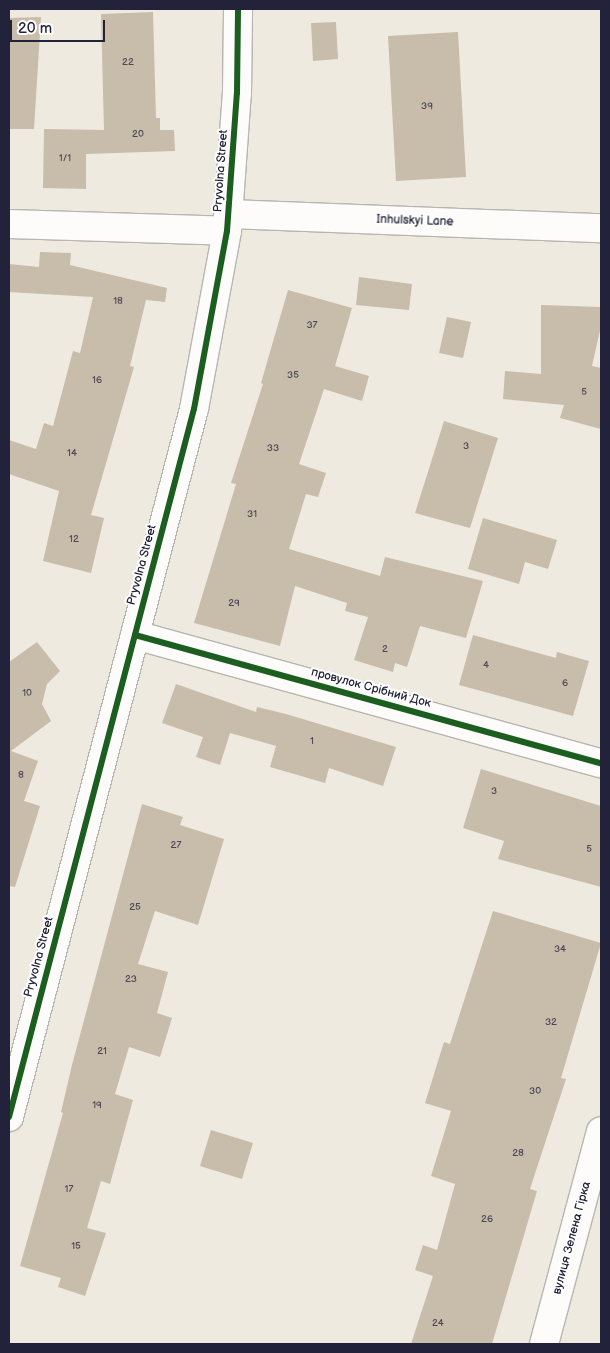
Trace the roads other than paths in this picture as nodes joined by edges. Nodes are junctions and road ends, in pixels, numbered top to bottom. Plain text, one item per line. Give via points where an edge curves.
1 (238, 9) edge
2 (228, 223) junction
3 (9, 224) edge
4 (601, 228) edge
5 (135, 635) junction
6 (601, 763) edge
7 (9, 1117) edge
8 (601, 1131) edge
9 (544, 1344) edge

1 - 2 street, Pryvolna Street via 237,93
2 - 3 street, Inhulskyi Lane
2 - 4 street, Inhulskyi Lane
2 - 5 street, Pryvolna Street via 194,409
5 - 6 street, провулок Срібний Док
5 - 7 street, Pryvolna Street
8 - 9 street, вулиця Зелена Гірка

